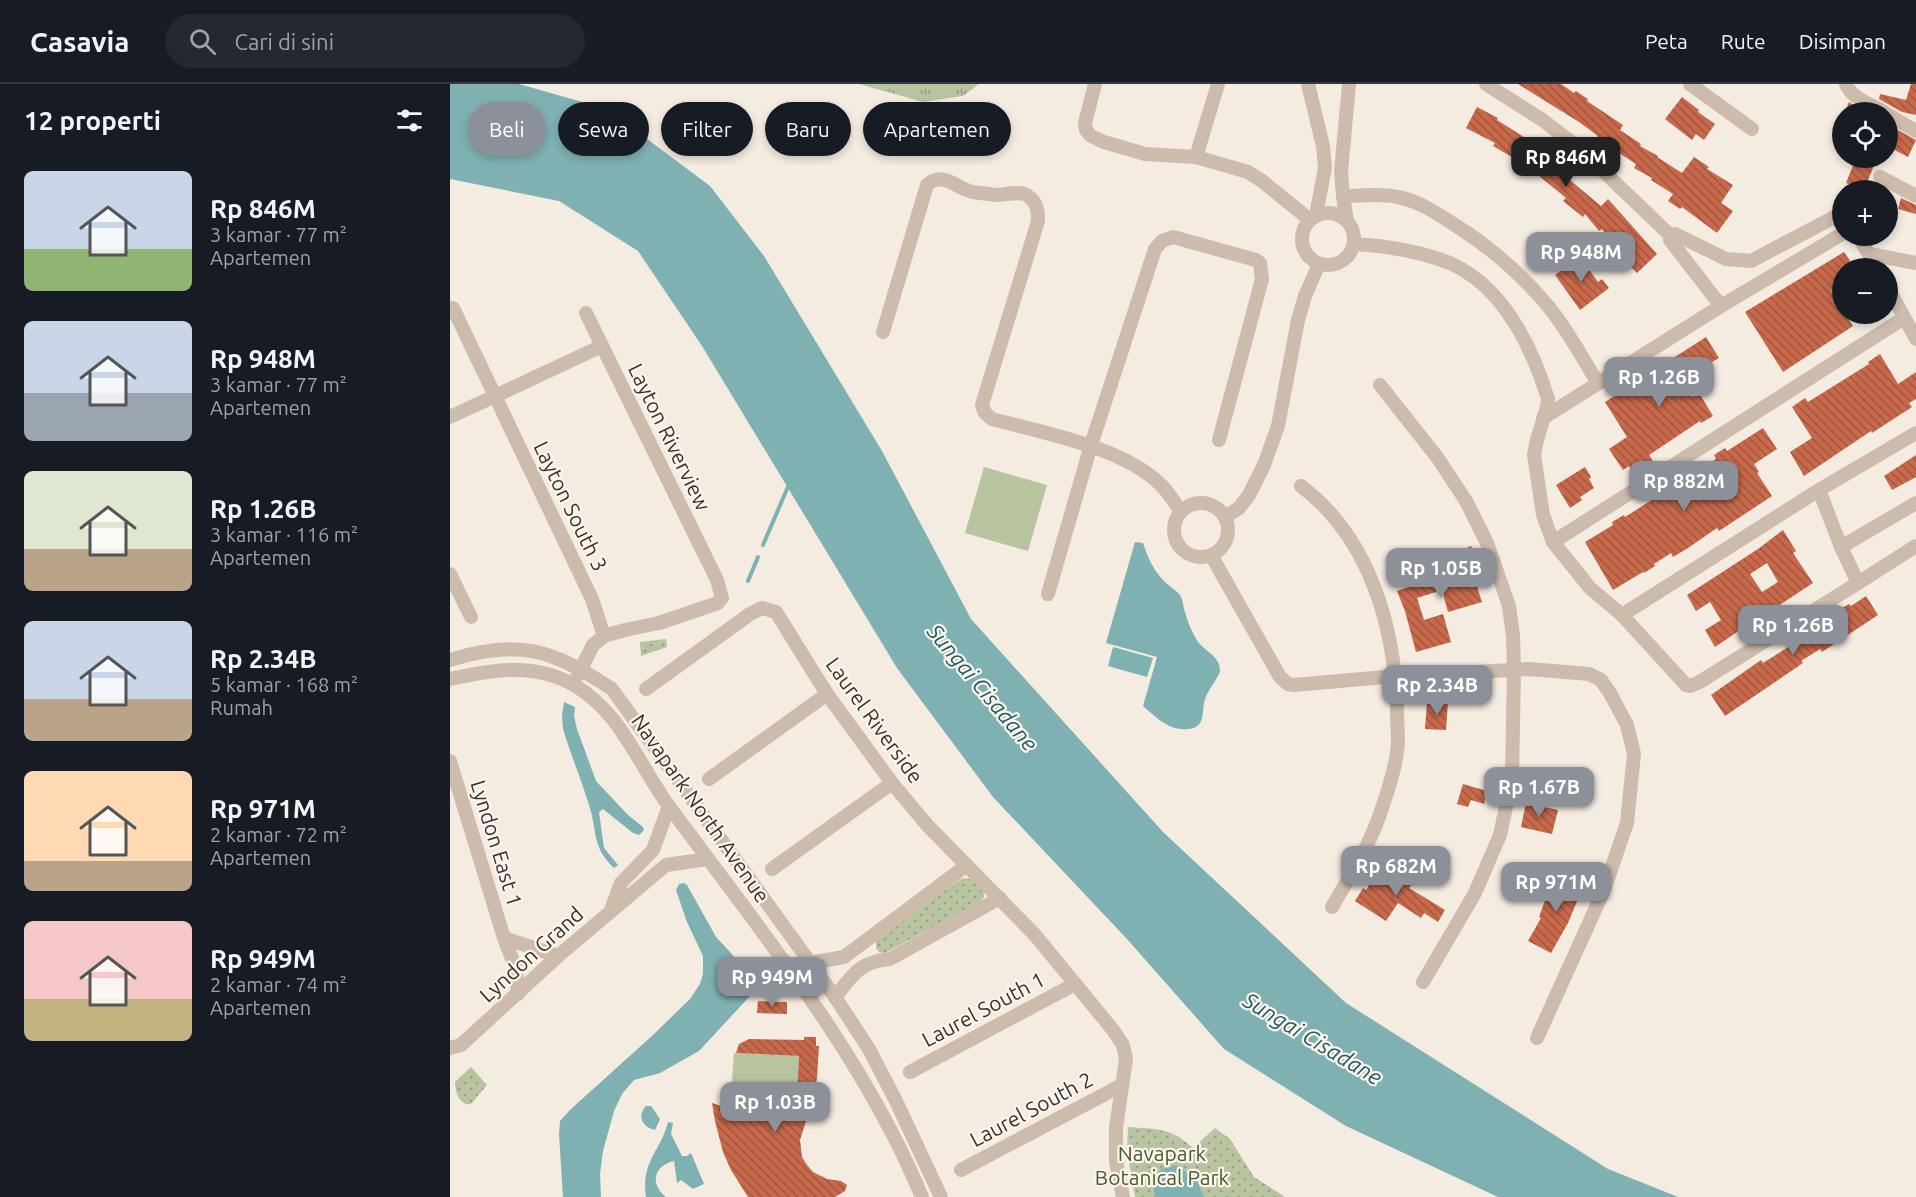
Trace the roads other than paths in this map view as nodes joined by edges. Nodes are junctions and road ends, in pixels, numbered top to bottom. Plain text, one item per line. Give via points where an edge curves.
1 (1095, 84) edge
2 (1218, 84) edge
3 (1308, 84) edge
4 (1349, 84) edge
5 (1486, 84) edge
6 (1690, 84) edge
7 (1846, 84) edge
8 (1866, 102) edge
9 (1898, 120) edge
10 (1752, 129) dead end
11 (1916, 131) edge
12 (1196, 157) junction
13 (1880, 177) dead end
14 (1916, 195) edge
15 (1342, 196) junction
16 (1313, 218) junction
17 (1832, 218) edge
18 (1347, 221) junction
19 (1671, 236) junction
20 (1832, 240) edge
21 (1354, 244) junction
22 (1864, 246) edge
23 (1869, 254) junction
24 (1871, 258) edge
25 (1916, 263) edge
26 (1319, 264) junction
27 (1721, 306) junction
28 (1898, 306) edge
29 (453, 308) dead end
30 (586, 313) dead end
31 (1905, 318) junction
32 (883, 332) dead end
33 (1916, 339) edge
34 (602, 345) junction
35 (1598, 384) junction
36 (1380, 385) dead end
37 (495, 396) junction
38 (450, 417) edge
39 (1543, 418) junction
40 (1916, 433) edge
41 (1219, 440) dead end
42 (1091, 445) junction
43 (1301, 486) dead end
44 (1819, 490) junction
45 (1916, 503) edge
46 (1181, 512) junction
47 (1225, 517) junction
48 (1553, 542) junction
49 (1916, 546) edge
50 (1841, 547) junction
51 (1211, 555) junction
52 (450, 574) edge
53 (1858, 583) junction
54 (1048, 594) dead end
55 (1622, 615) junction
56 (471, 617) dead end
57 (604, 636) junction
58 (450, 660) edge
59 (581, 668) junction
60 (1514, 670) junction
61 (1396, 676) junction
62 (450, 679) edge
63 (573, 684) junction
64 (646, 689) dead end
65 (827, 694) junction
66 (450, 761) edge
67 (709, 779) dead end
68 (892, 783) junction
69 (669, 806) junction
70 (653, 850) junction
71 (708, 859) junction
72 (666, 865) junction
73 (967, 865) junction
74 (772, 869) dead end
75 (1000, 898) junction
76 (1332, 907) dead end
77 (610, 912) junction
78 (504, 938) junction
79 (862, 942) junction
80 (558, 956) junction
81 (875, 960) junction
82 (810, 963) junction
83 (1423, 982) dead end
84 (1075, 984) junction
85 (518, 994) junction
86 (835, 997) junction
87 (1537, 1038) dead end
88 (450, 1048) edge
89 (910, 1072) dead end
90 (1122, 1085) junction
91 (896, 1101) junction
92 (881, 1109) junction
93 (960, 1170) dead end
94 (922, 1197) edge
95 (941, 1197) edge
96 (1123, 1197) edge

1 - 12 street via 1085,123 1091,136 1145,154
2 - 12 street
3 - 16 street via 1323,146 1324,168
4 - 15 street
5 - 19 street via 1580,149
6 - 10 street
7 - 8 street via 1852,94
9 - 11 street
12 - 16 street via 1248,172
13 - 14 street
15 - 18 street
15 - 35 street via 1397,196 1412,201 1491,249 1548,306
16 - 18 street via 1333,213
16 - 26 street via 1302,235 1302,244 1311,260
17 - 19 street via 1751,261 1726,259 1675,234
18 - 21 street
19 - 27 street via 1670,240
20 - 27 street
21 - 26 street via 1345,260 1328,266
21 - 39 street via 1388,246 1427,256 1453,265 1481,283 1505,308 1532,352 1548,399
22 - 23 street
23 - 24 street
23 - 25 street
26 - 47 street via 1298,320 1278,426 1267,457 1250,495
27 - 35 street
28 - 31 street
29 - 37 street, Layton South 3
30 - 34 street, Layton Riverview
31 - 33 street
31 - 48 street
32 - 42 street via 927,185 943,179 970,192 1025,194 1036,204 1038,221 982,405 992,419
34 - 37 street
34 - 57 street, Layton Riverview via 717,580 722,598 718,603 659,623
35 - 39 street
36 - 60 street via 1437,457 1487,543 1509,606
37 - 38 street
37 - 57 street, Layton South 3 via 592,599
39 - 48 street via 1534,455 1543,515
40 - 44 street
41 - 42 street via 1262,271 1256,260 1173,237 1155,249
42 - 46 street via 1149,475 1163,486
42 - 54 street
43 - 61 street via 1328,510 1360,556 1379,600
44 - 50 street
44 - 55 street
45 - 50 street
46 - 47 street via 1204,503
46 - 51 street via 1174,528 1178,546 1193,556
47 - 51 street via 1225,543
48 - 55 street via 1590,588
49 - 53 street
50 - 53 street
51 - 61 street via 1280,677 1288,684
52 - 56 street
53 - 55 street via 1690,686
57 - 59 street via 593,645
58 - 59 street via 490,649 525,650 554,656
59 - 63 street
59 - 82 street via 612,689
60 - 61 street
60 - 83 street via 1512,779 1500,835 1475,893
60 - 87 street via 1567,671 1601,680 1627,725 1634,754 1627,823 1618,852
61 - 76 street via 1398,743 1390,780 1377,825
62 - 63 street, Navapark North Avenue via 489,670 520,669
63 - 69 street, Navapark North Avenue via 599,702 624,732
64 - 65 street, Laurel Riverside via 762,608 776,612
65 - 67 street
65 - 68 street, Laurel Riverside
66 - 78 street, Lyndon East 1
68 - 73 street, Laurel Riverside
68 - 74 street
69 - 70 street, Lyndon Grand
69 - 71 street, Navapark North Avenue
70 - 72 street
70 - 77 street, Lyndon Grand via 621,883
71 - 72 street
71 - 92 street, Navapark North Avenue via 823,1016
72 - 77 street, Lyndon Grand
73 - 75 street, Laurel Riverside
73 - 79 street
75 - 81 street via 890,959
75 - 84 street, Laurel Riverside
77 - 80 street, Lyndon Grand
78 - 80 street, Lyndon East 1
78 - 85 street, Lyndon East 1 via 516,969
79 - 81 street
79 - 82 street via 844,957
80 - 85 street, Lyndon Grand
81 - 86 street via 855,972
82 - 86 street
84 - 89 street, Laurel South 1
84 - 90 street, Laurel Riverside via 1123,1045 1126,1059
85 - 88 street, Lyndon Grand via 461,1045
86 - 91 street via 869,1049
90 - 93 street, Laurel South 2
90 - 96 street, Laurel Riverside via 1116,1161
91 - 92 street
91 - 95 street
92 - 94 street, Navapark North Avenue

